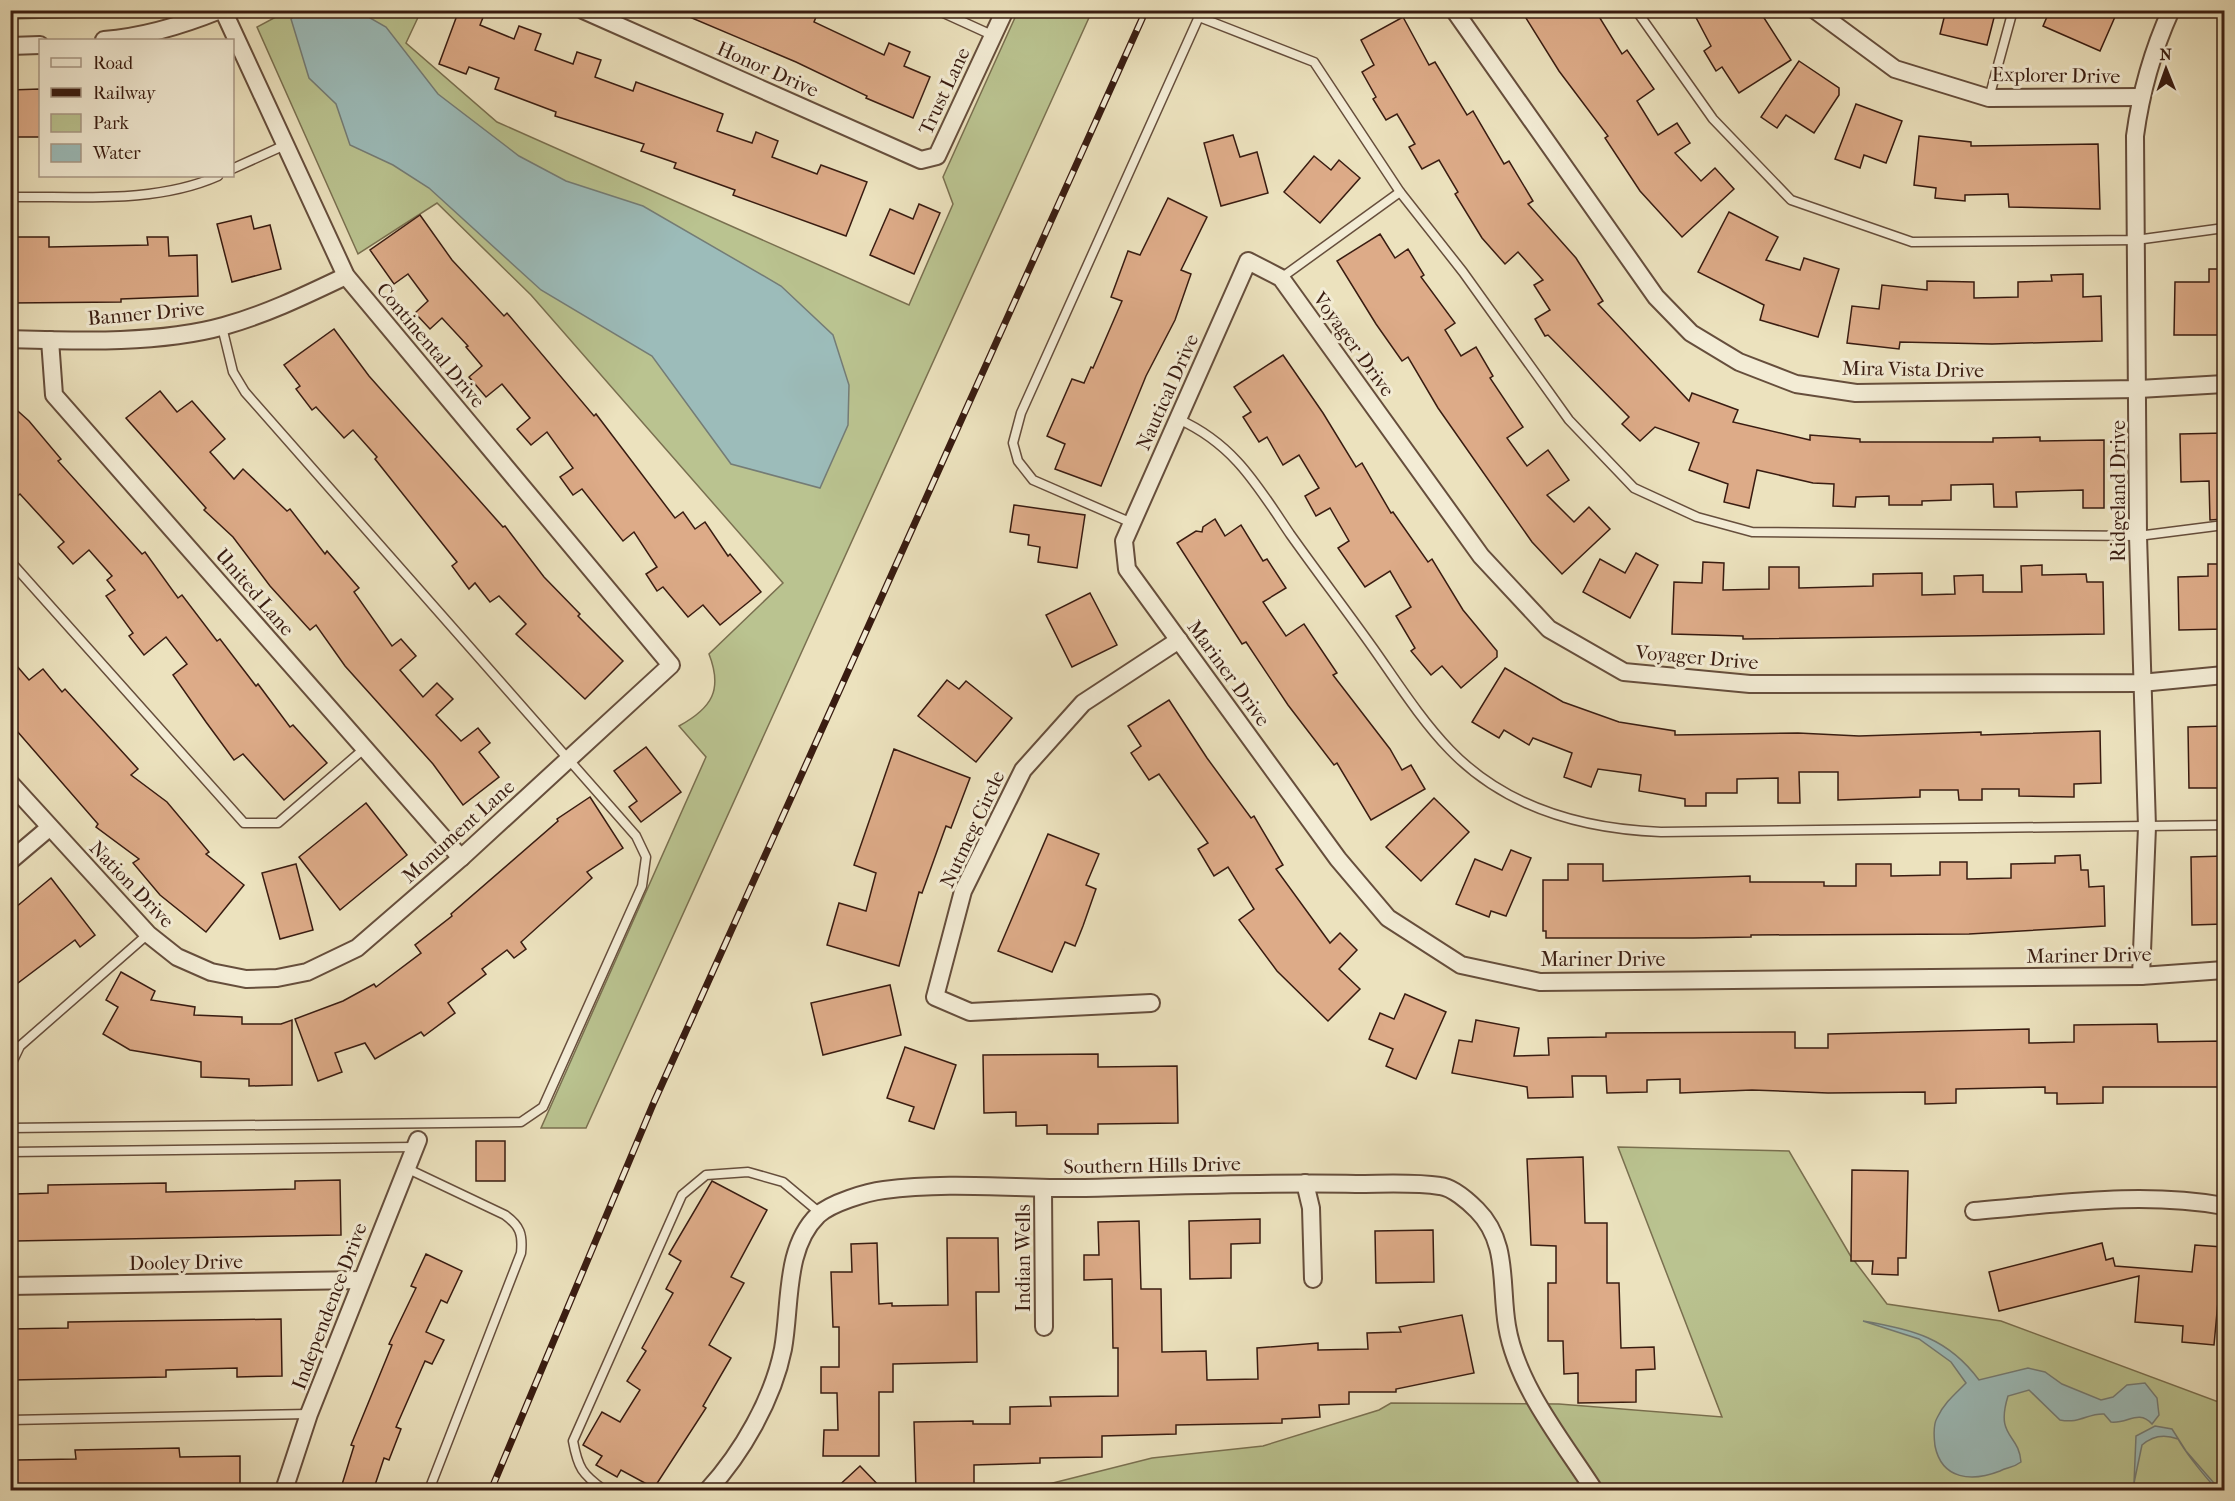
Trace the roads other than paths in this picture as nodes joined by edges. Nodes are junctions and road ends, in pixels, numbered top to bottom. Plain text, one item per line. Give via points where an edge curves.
1 (221, 10) edge
2 (583, 10) edge
3 (937, 10) edge
4 (1005, 10) edge
5 (1454, 10) edge
6 (1636, 10) edge
7 (1815, 10) edge
8 (2013, 10) edge
9 (2170, 10) edge
10 (1201, 14) edge
11 (994, 36) junction
12 (123, 39) edge
13 (39, 45) edge
14 (10, 46) edge
15 (2140, 97) junction
16 (1989, 98) junction
17 (285, 145) junction
18 (937, 156) joint
19 (234, 168) edge
20 (216, 177) edge
21 (1400, 192) junction
22 (10, 197) edge
23 (2224, 228) edge
24 (2136, 240) junction
25 (1248, 261) joint
26 (346, 276) junction
27 (1281, 279) junction
28 (222, 327) junction
29 (10, 339) edge
30 (50, 340) junction
31 (2224, 384) edge
32 (2139, 389) junction
33 (1178, 419) junction
34 (1132, 523) junction
35 (2224, 525) edge
36 (2138, 536) junction
37 (1124, 541) joint
38 (10, 561) edge
39 (1179, 640) junction
40 (672, 666) joint
41 (2224, 675) edge
42 (2141, 683) junction
43 (365, 748) junction
44 (568, 760) junction
45 (10, 783) edge
46 (2224, 825) edge
47 (2147, 827) junction
48 (49, 828) junction
49 (461, 858) junction
50 (10, 861) edge
51 (148, 934) junction
52 (2224, 970) edge
53 (2141, 976) junction
54 (246, 979) joint
55 (1150, 1003) dead end
56 (10, 1067) edge
57 (10, 1128) edge
58 (417, 1143) joint
59 (10, 1152) edge
60 (406, 1168) junction
61 (1305, 1183) junction
62 (1043, 1189) junction
63 (2224, 1206) edge
64 (1974, 1211) dead end
65 (820, 1212) junction
66 (1313, 1279) dead end
67 (362, 1280) junction
68 (10, 1286) edge
69 (1044, 1328) dead end
70 (309, 1414) junction
71 (10, 1420) edge
72 (284, 1491) edge
73 (429, 1491) edge
74 (604, 1491) edge
75 (708, 1491) edge
76 (1594, 1491) edge

1 - 12 street via 189,23
1 - 17 street, Continental Drive
2 - 18 street, Honor Drive via 921,160
3 - 11 lane
4 - 11 street, Trust Lane
5 - 32 street, Mira Vista Drive via 1656,297 1691,333 1739,362 1796,384 1856,393
6 - 24 lane via 1713,119 1791,200 1912,242
7 - 16 street, Explorer Drive via 1895,69
8 - 16 lane
9 - 15 street, Ridgeland Drive via 2153,50
10 - 21 lane via 1314,62
10 - 34 lane via 1021,413 1013,443 1018,461 1033,480
11 - 18 street, Trust Lane
13 - 14 street
15 - 16 street, Explorer Drive
15 - 24 street, Ridgeland Drive via 2135,136
17 - 19 lane
17 - 26 street, Continental Drive
20 - 22 lane via 150,194
21 - 27 lane
21 - 36 lane via 1569,420 1634,488 1697,517 1752,532
23 - 24 lane
24 - 32 street, Ridgeland Drive
25 - 27 street, Voyager Drive
25 - 33 street, Nautical Drive
26 - 28 street, Banner Drive via 287,305
26 - 40 street, Continental Drive
27 - 42 street, Voyager Drive via 1481,556 1549,629 1624,672 1750,684
28 - 30 street, Banner Drive via 146,338
28 - 44 lane via 233,372 245,392
29 - 30 street, Banner Drive
30 - 43 street, United Lane via 54,395
31 - 32 street, Mira Vista Drive
32 - 36 street, Ridgeland Drive
33 - 34 street, Nautical Drive
33 - 47 lane via 1205,432 1240,463 1450,750 1495,787 1546,813 1595,826 1661,832
34 - 37 street, Nautical Drive
35 - 36 lane
36 - 42 street, Ridgeland Drive
37 - 39 street, Mariner Drive via 1127,569
38 - 43 lane via 244,824 278,823
39 - 53 street, Mariner Drive via 1338,859 1388,918 1461,964 1540,982
39 - 55 street, Nutmeg Circle via 1083,703 1023,770 963,891 935,997 970,1012
40 - 44 street, Monument Lane
41 - 42 street, Voyager Drive
42 - 47 street, Ridgeland Drive
43 - 49 street, United Lane
44 - 49 street, Monument Lane
44 - 57 lane via 636,836 646,857 642,886 543,1107 521,1122
45 - 48 street, Nation Drive
46 - 47 lane
47 - 53 street, Ridgeland Drive
48 - 50 street
48 - 51 street, Nation Drive
49 - 54 street, Monument Lane via 357,948 307,972
51 - 54 street, Nation Drive via 177,957 211,972
51 - 56 lane via 20,1046
52 - 53 street, Mariner Drive
58 - 59 lane
58 - 60 street, Independence Drive
60 - 67 street, Independence Drive
60 - 73 lane via 505,1215 518,1225 522,1237 521,1253
61 - 62 street, Southern Hills Drive
61 - 66 street via 1311,1208
61 - 76 street, Southern Hills Drive via 1445,1186 1477,1209 1491,1227 1500,1250 1506,1322 1513,1353 1531,1390
62 - 65 street, Southern Hills Drive via 882,1190
62 - 69 street, Indian Wells
63 - 64 street via 2122,1198
65 - 74 lane via 783,1182 748,1172 706,1175 682,1195 573,1441 577,1465
65 - 75 street, Southern Hills Drive via 800,1239 782,1351 769,1392 750,1432
67 - 68 street, Dooley Drive
67 - 70 street, Independence Drive
70 - 71 lane
70 - 72 street, Independence Drive

